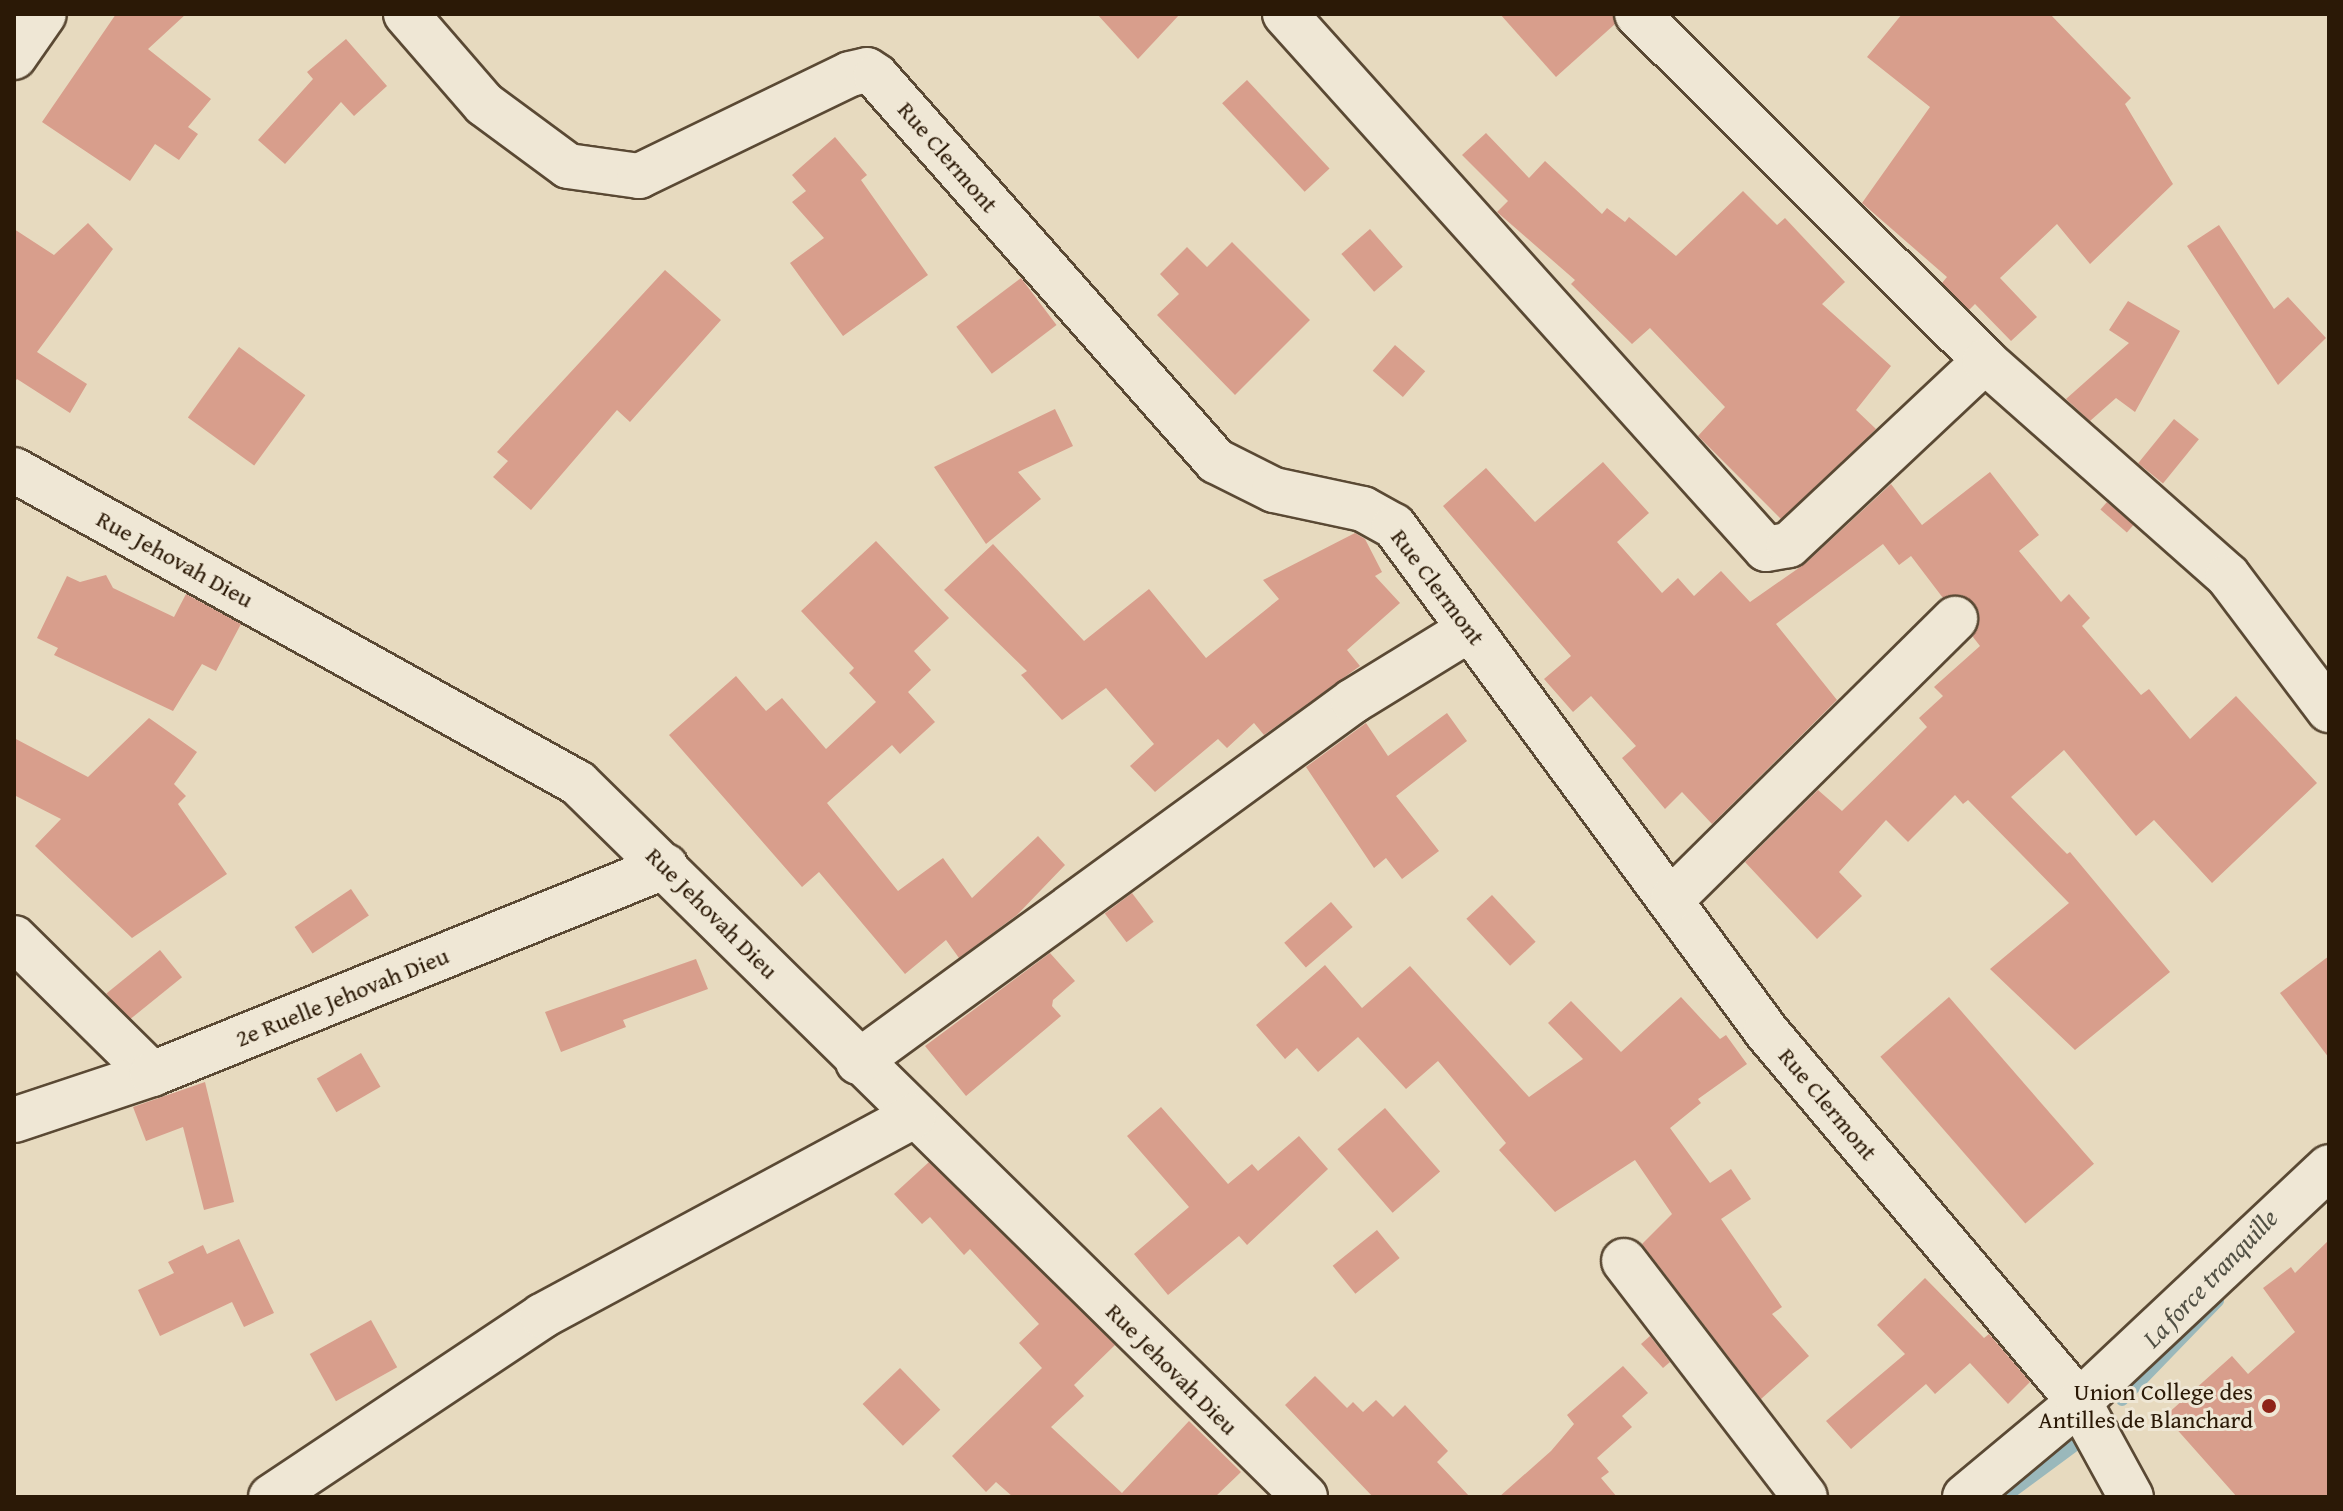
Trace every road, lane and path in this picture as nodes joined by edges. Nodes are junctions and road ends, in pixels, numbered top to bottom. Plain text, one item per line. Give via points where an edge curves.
1 (44, 14) edge
2 (406, 14) edge
3 (1285, 14) edge
4 (1637, 14) edge
5 (14, 57) edge
6 (1985, 361) junction
7 (14, 470) edge
8 (1955, 619) dead end
9 (1470, 629) junction
10 (2329, 710) edge
11 (666, 866) junction
12 (1673, 898) junction
13 (14, 938) edge
14 (858, 1062) junction
15 (152, 1074) junction
16 (914, 1116) junction
17 (14, 1120) edge
18 (2329, 1167) edge
19 (1624, 1261) dead end
20 (2079, 1402) junction
21 (271, 1497) edge
22 (1305, 1497) edge
23 (1805, 1497) edge
24 (1965, 1497) edge
25 (2131, 1497) edge

1 - 5 street
2 - 9 street, Rue Clermont via 484,104 568,166 639,176 867,70 1216,461 1274,490 1376,513 1394,526
3 - 6 street via 1766,549 1789,545
4 - 6 street
6 - 10 street via 2228,576
7 - 11 street, Rue Jehovah Dieu via 555,766
8 - 12 street
9 - 12 street, Rue Clermont
9 - 14 street via 1353,701
11 - 14 street, Rue Jehovah Dieu
11 - 15 street, 2e Ruelle Jehovah Dieu
12 - 20 street, Rue Clermont via 1766,1031
13 - 15 street
14 - 16 street, Rue Jehovah Dieu
15 - 17 street, 2e Ruelle Jehovah Dieu
16 - 21 street via 542,1316
16 - 22 street, Rue Jehovah Dieu
18 - 20 street
19 - 23 street
20 - 24 street
20 - 25 street, Rue Clermont

